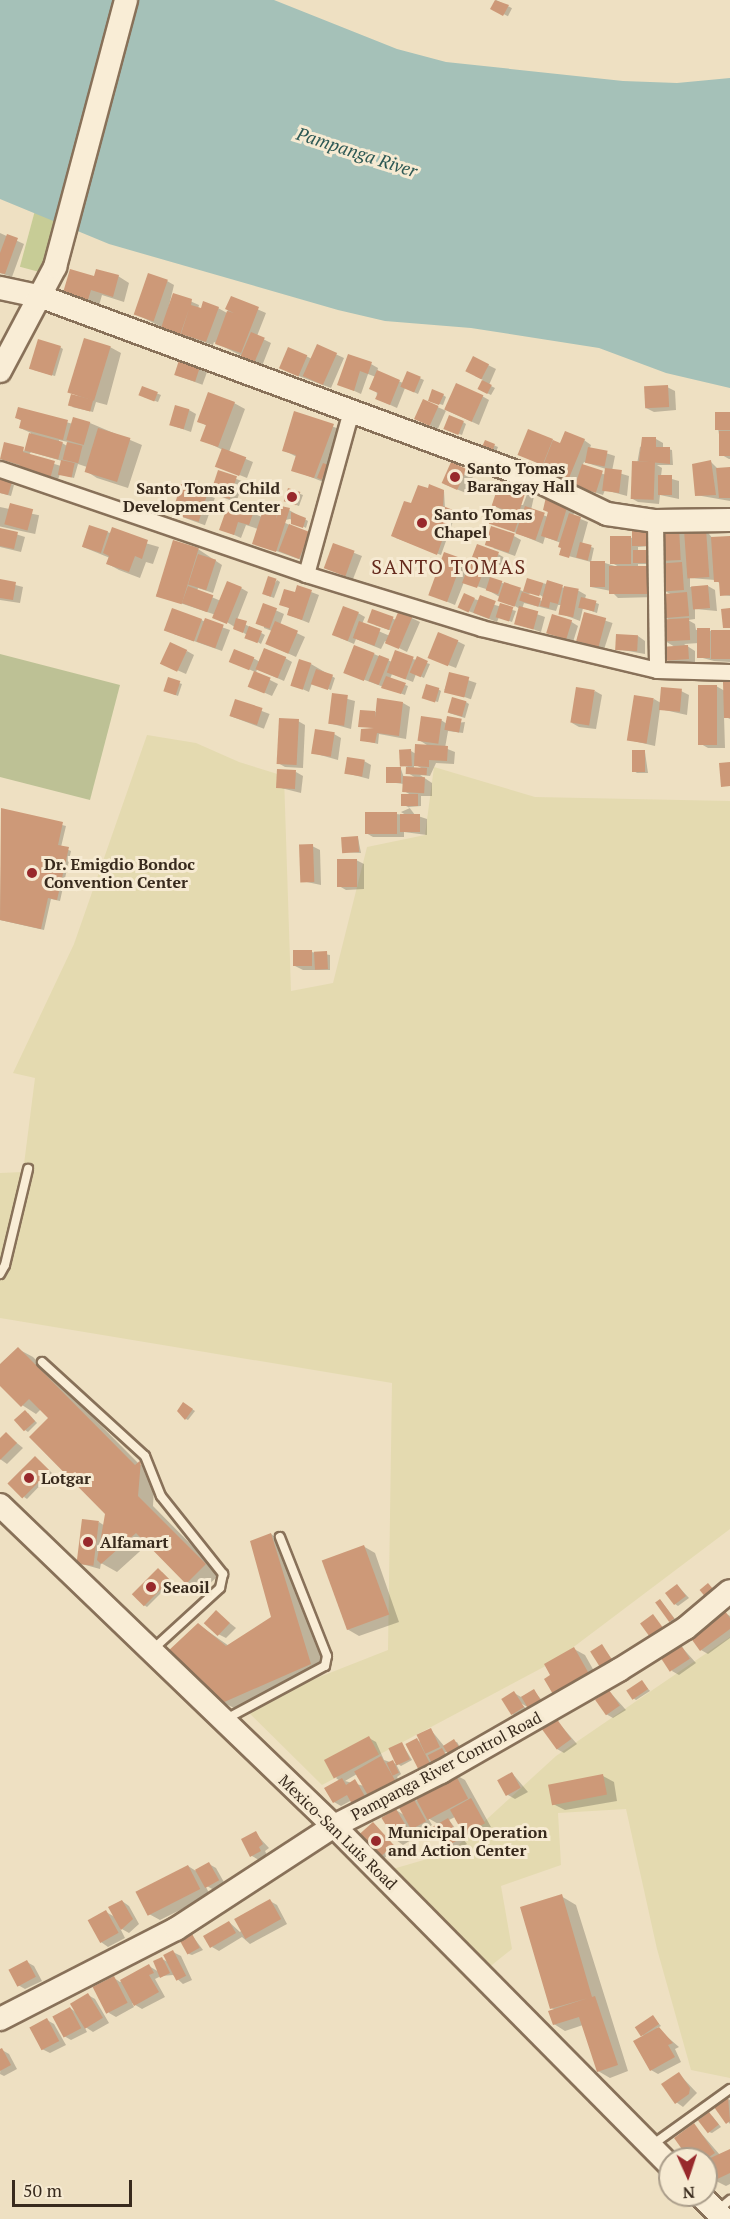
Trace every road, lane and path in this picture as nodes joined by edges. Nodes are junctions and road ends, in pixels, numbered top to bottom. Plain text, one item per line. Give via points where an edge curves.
1 (126, 0) edge
2 (0, 288) edge
3 (42, 297) junction
4 (0, 371) edge
5 (351, 411) junction
6 (0, 470) edge
7 (655, 520) junction
8 (730, 520) edge
9 (306, 574) junction
10 (657, 670) junction
11 (730, 672) edge
12 (28, 1169) dead end
13 (0, 1274) edge
14 (42, 1362) dead end
15 (0, 1505) edge
16 (280, 1537) dead end
17 (730, 1591) edge
18 (151, 1651) junction
19 (222, 1720) junction
20 (334, 1826) junction
21 (0, 2019) edge
22 (730, 2089) edge
23 (650, 2146) junction
24 (658, 2154) edge

1 - 3 main road via 55,267
2 - 3 main road
3 - 4 main road via 2,361
3 - 5 main road
5 - 7 main road via 532,478 608,514
5 - 9 street
6 - 9 street
7 - 8 main road
7 - 10 street
9 - 10 street via 481,628
10 - 11 street
12 - 13 lane via 6,1266
14 - 18 lane via 145,1456 161,1496 223,1574 220,1588
15 - 18 main road, Mexico-San Luis Road
16 - 19 lane via 327,1656 325,1666
17 - 20 main road, Pampanga River Control Road via 686,1628 620,1670 441,1772
18 - 19 main road, Mexico-San Luis Road
19 - 20 main road, Mexico-San Luis Road
20 - 21 main road, Pampanga River Control Road via 176,1929
20 - 23 main road, Mexico-San Luis Road
22 - 23 lane
23 - 24 main road, Mexico-San Luis Road

